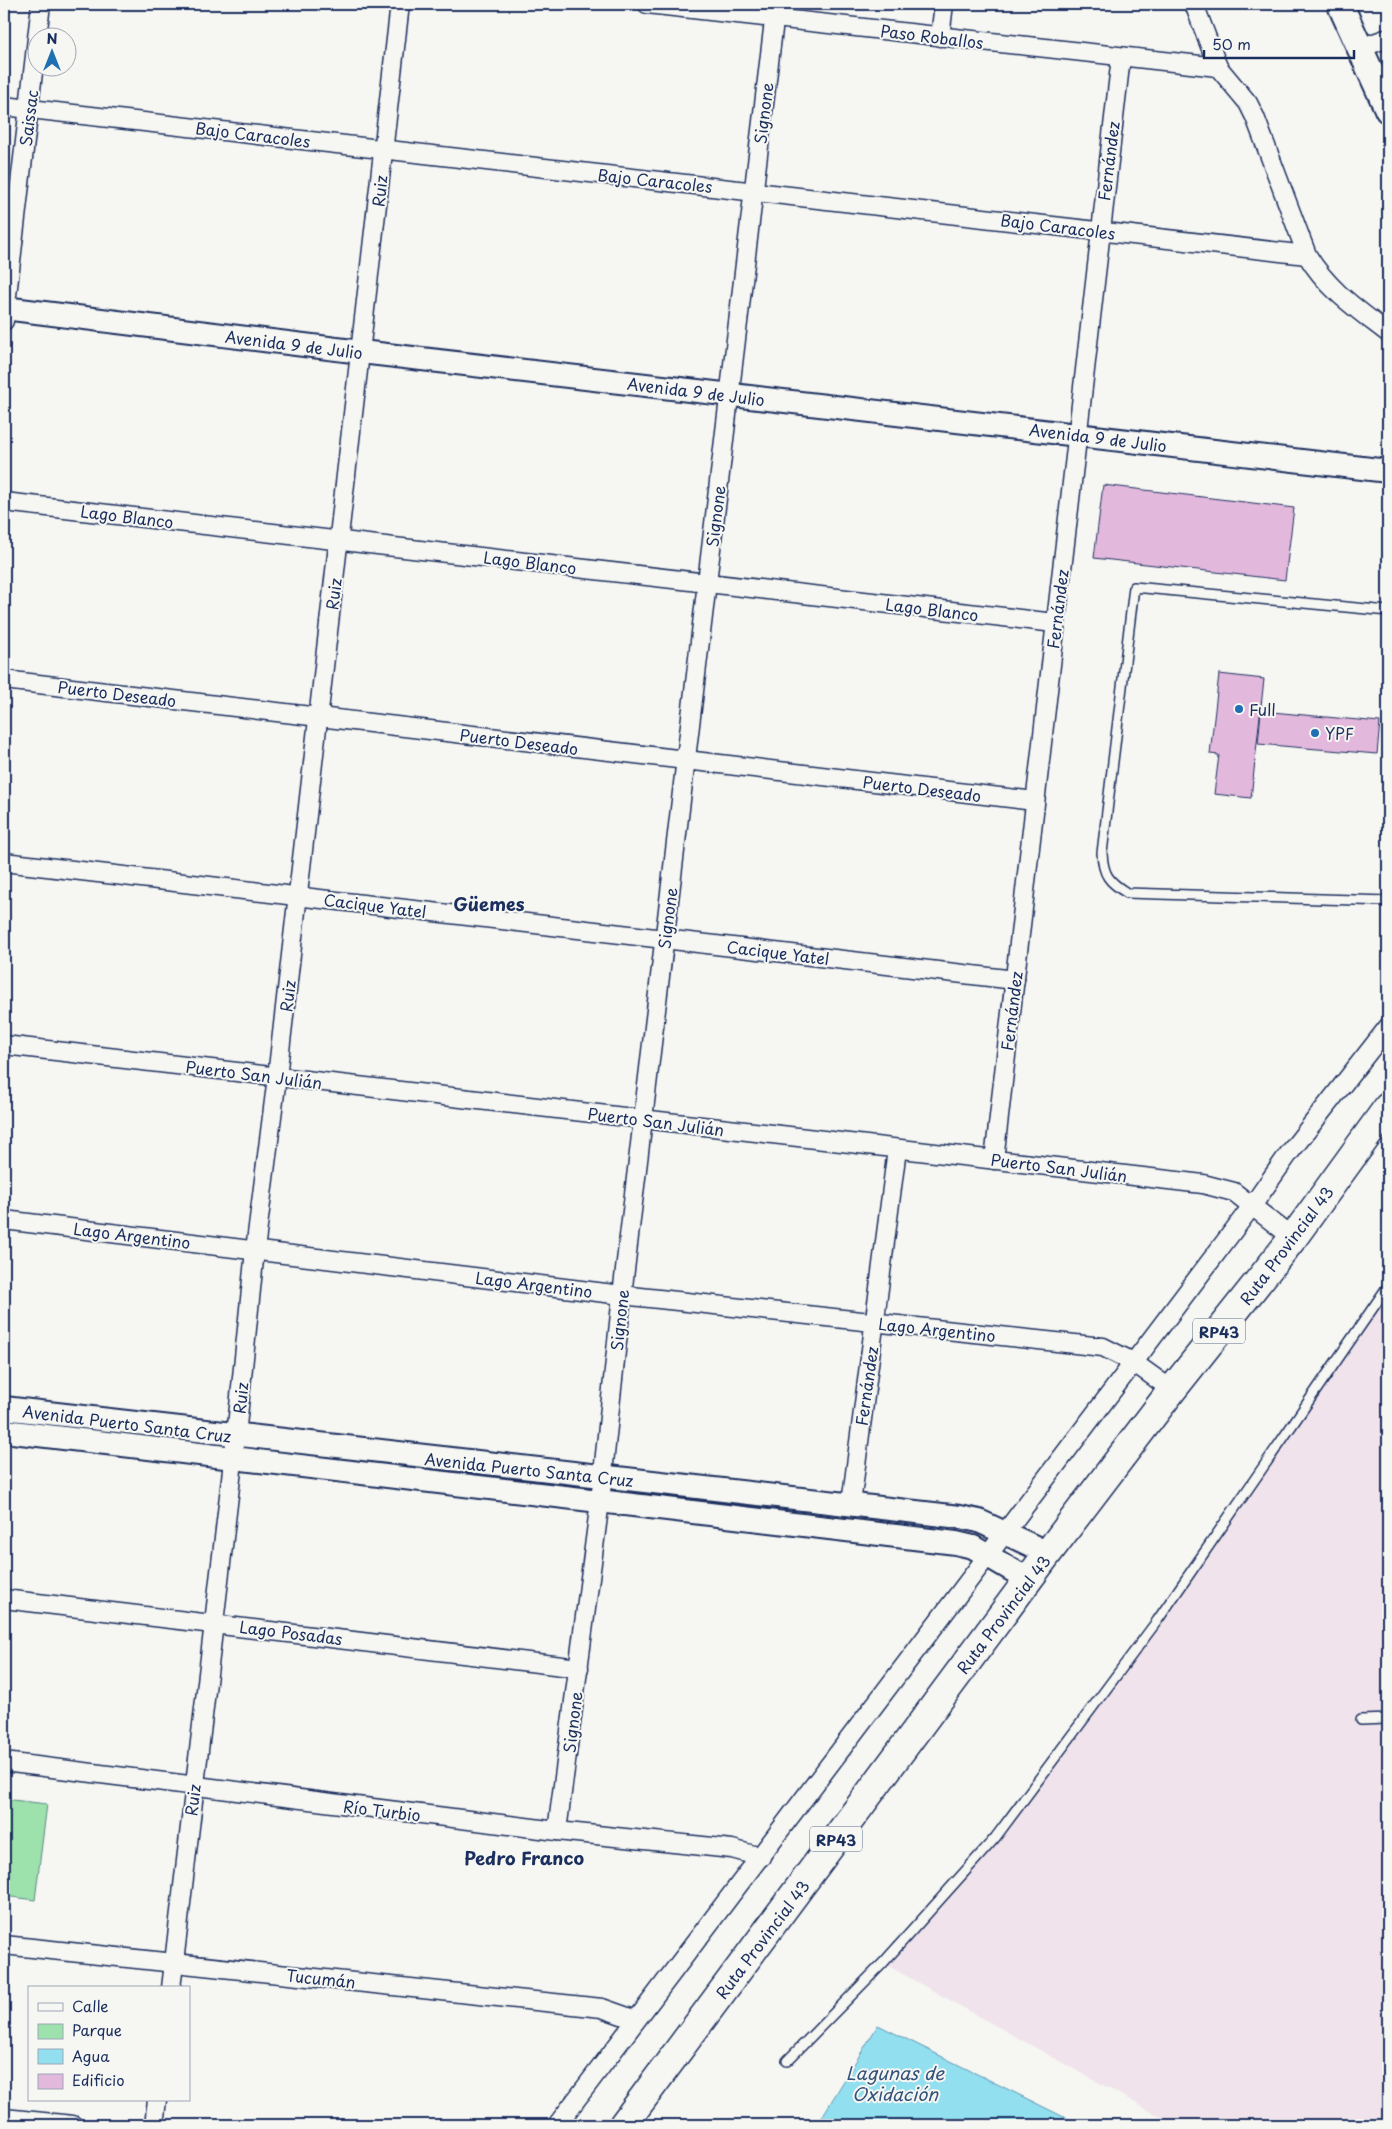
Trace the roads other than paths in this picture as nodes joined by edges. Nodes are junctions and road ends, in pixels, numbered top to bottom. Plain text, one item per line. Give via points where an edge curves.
1 (41, 4) edge
2 (400, 4) edge
3 (647, 4) edge
4 (944, 4) edge
5 (1194, 4) edge
6 (1340, 4) edge
7 (775, 10) edge
8 (940, 37) junction
9 (1388, 38) edge
10 (1360, 48) junction
11 (1121, 57) junction
12 (1218, 66) junction
13 (4, 106) edge
14 (29, 108) junction
15 (1388, 110) edge
16 (383, 149) junction
17 (754, 191) junction
18 (1100, 231) junction
19 (1307, 255) junction
20 (4, 313) edge
21 (1388, 334) edge
22 (361, 352) junction
23 (729, 395) junction
24 (1077, 435) junction
25 (1388, 471) edge
26 (4, 502) edge
27 (339, 541) junction
28 (707, 583) junction
29 (1388, 611) edge
30 (1056, 623) junction
31 (4, 680) edge
32 (319, 717) junction
33 (686, 760) junction
34 (1035, 801) junction
35 (4, 862) edge
36 (298, 896) junction
37 (1388, 901) edge
38 (665, 939) junction
39 (1015, 980) junction
40 (1388, 1027) edge
41 (4, 1045) edge
42 (277, 1077) junction
43 (1388, 1107) edge
44 (644, 1119) junction
45 (897, 1149) junction
46 (994, 1160) junction
47 (1252, 1206) junction
48 (4, 1220) edge
49 (1293, 1238) junction
50 (255, 1250) junction
51 (1388, 1286) edge
52 (622, 1295) junction
53 (875, 1322) junction
54 (1133, 1362) junction
55 (1172, 1390) junction
56 (4, 1408) edge
57 (4, 1431) edge
58 (236, 1436) junction
59 (233, 1458) junction
60 (602, 1477) junction
61 (600, 1501) junction
62 (850, 1504) junction
63 (1004, 1533) junction
64 (1048, 1553) junction
65 (986, 1555) junction
66 (1028, 1580) junction
67 (4, 1599) edge
68 (214, 1623) junction
69 (579, 1668) junction
70 (1388, 1719) edge
71 (1361, 1720) dead end
72 (4, 1762) edge
73 (193, 1786) junction
74 (557, 1831) junction
75 (761, 1857) junction
76 (4, 1945) edge
77 (174, 1962) junction
78 (171, 1986) edge
79 (636, 2020) junction
80 (787, 2061) dead end
81 (157, 2102) edge
82 (4, 2118) edge
83 (73, 2125) edge
84 (154, 2125) edge
85 (556, 2125) edge
86 (623, 2125) edge

1 - 14 street, Saissac
2 - 16 street, Ruiz
3 - 7 street, Paso Roballos
4 - 8 street
5 - 12 street
6 - 10 main road
7 - 8 street, Paso Roballos
7 - 17 street, Signone
8 - 11 street, Paso Roballos
9 - 10 street
10 - 15 main road
11 - 12 street, Paso Roballos
11 - 18 street, Fernández
12 - 19 street via 1255,116
13 - 14 street, Bajo Caracoles
14 - 16 street, Bajo Caracoles
14 - 20 street, Saissac
16 - 17 street, Bajo Caracoles
16 - 22 street, Ruiz
17 - 18 street, Bajo Caracoles
17 - 23 street, Signone
18 - 19 street, Bajo Caracoles
18 - 24 street, Fernández
19 - 21 street via 1330,287
20 - 22 street, Avenida 9 de Julio
22 - 23 street, Avenida 9 de Julio
22 - 27 street, Ruiz
23 - 24 street, Avenida 9 de Julio
23 - 28 street, Signone
24 - 25 street, Avenida 9 de Julio
24 - 30 street, Fernández
26 - 27 street, Lago Blanco
27 - 28 street, Lago Blanco
27 - 32 street, Ruiz
28 - 30 street, Lago Blanco
28 - 33 street, Signone
29 - 37 lane via 1134,587 1102,853 1103,867 1112,884 1128,893
30 - 34 street, Fernández
31 - 32 street, Puerto Deseado
32 - 33 street, Puerto Deseado
32 - 36 street, Ruiz
33 - 34 street, Puerto Deseado
33 - 38 street, Signone
34 - 39 street, Fernández
35 - 36 street, Cacique Yatel
36 - 38 street, Cacique Yatel
36 - 42 street, Ruiz
38 - 39 street, Cacique Yatel
38 - 44 street, Signone
39 - 46 street, Fernández
40 - 47 street
41 - 42 street, Puerto San Julián
42 - 44 street, Puerto San Julián
42 - 50 street, Ruiz
43 - 49 main road, Ruta Provincial 43 / RP43
44 - 45 street, Puerto San Julián
44 - 52 street, Signone
45 - 46 street, Puerto San Julián
45 - 53 street, Fernández
46 - 47 street, Puerto San Julián via 1203,1184 1234,1192
47 - 49 street, Puerto San Julián
47 - 54 street
48 - 50 street, Lago Argentino
49 - 55 main road, Ruta Provincial 43 / RP43
50 - 52 street, Lago Argentino
50 - 58 street, Ruiz
51 - 80 lane via 1157,1621 995,1838 883,1963
52 - 53 street, Lago Argentino
52 - 60 street, Signone
53 - 54 street, Lago Argentino via 1103,1347
53 - 62 street, Fernández
54 - 55 street, Lago Argentino
54 - 63 street
55 - 64 main road, Ruta Provincial 43 / RP43
56 - 58 street, Avenida Puerto Santa Cruz
57 - 59 street, Avenida Puerto Santa Cruz
58 - 59 street, Ruiz
58 - 60 street, Avenida Puerto Santa Cruz
59 - 61 street, Avenida Puerto Santa Cruz
59 - 68 street, Ruiz
60 - 61 street, Signone
60 - 62 street, Avenida Puerto Santa Cruz
61 - 65 street, Avenida Puerto Santa Cruz via 956,1543 973,1547
61 - 69 street, Signone
62 - 63 street, Avenida Puerto Santa Cruz via 960,1517 979,1521
63 - 64 street, Avenida Puerto Santa Cruz
63 - 65 street
64 - 66 main road, Ruta Provincial 43 / RP43
65 - 66 street, Avenida Puerto Santa Cruz
65 - 75 street
66 - 86 main road, Ruta Provincial 43 / RP43
67 - 68 street, Lago Posadas
68 - 69 street, Lago Posadas
68 - 73 street, Ruiz
69 - 74 street, Signone
70 - 71 lane
72 - 73 street, Río Turbio
73 - 74 street, Río Turbio
73 - 77 street, Ruiz
74 - 75 street, Río Turbio via 732,1849
75 - 79 street
76 - 77 street, Tucumán
77 - 78 street, Ruiz
77 - 79 street, Tucumán via 602,2008
79 - 85 street
81 - 84 street
82 - 83 street

